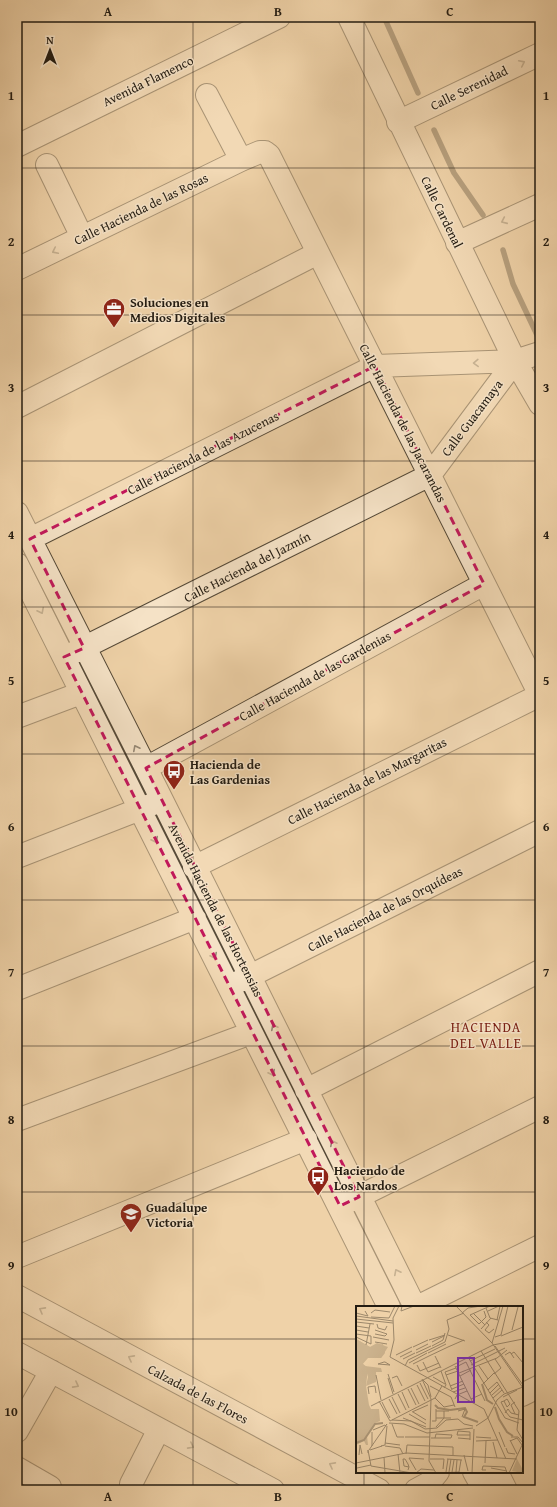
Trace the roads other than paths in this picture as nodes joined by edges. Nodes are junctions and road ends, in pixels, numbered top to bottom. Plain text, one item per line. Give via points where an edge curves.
1 (279, 17) edge
2 (349, 17) edge
3 (540, 54) edge
4 (207, 95) dead end
5 (398, 122) junction
6 (17, 146) edge
7 (265, 152) joint
8 (241, 160) junction
9 (46, 165) dead end
10 (540, 205) edge
11 (82, 237) junction
12 (457, 243) junction
13 (318, 254) junction
14 (17, 269) edge
15 (540, 352) edge
16 (515, 361) junction
17 (375, 366) junction
18 (540, 404) edge
19 (17, 407) edge
20 (430, 475) junction
21 (17, 513) edge
22 (30, 539) junction
23 (17, 564) edge
24 (484, 584) junction
25 (22, 588) edge
26 (84, 648) junction
27 (64, 657) junction
28 (81, 692) junction
29 (540, 695) edge
30 (17, 717) edge
31 (146, 768) junction
32 (161, 801) junction
33 (140, 810) junction
34 (540, 831) edge
35 (17, 857) edge
36 (194, 867) junction
37 (195, 918) junction
38 (540, 970) edge
39 (249, 977) junction
40 (229, 986) junction
41 (17, 989) edge
42 (251, 1033) junction
43 (306, 1090) junction
44 (540, 1107) edge
45 (17, 1120) edge
46 (306, 1139) junction
47 (359, 1197) junction
48 (340, 1206) junction
49 (540, 1246) edge
50 (17, 1257) edge
51 (17, 1296) edge
52 (389, 1306) edge
53 (415, 1306) edge
54 (418, 1306) edge
55 (17, 1353) edge
56 (51, 1371) junction
57 (540, 1386) edge
58 (523, 1395) edge
59 (159, 1429) junction
60 (17, 1432) edge
61 (17, 1468) edge
62 (437, 1473) edge
63 (475, 1473) edge
64 (498, 1473) edge
65 (131, 1484) dead end
66 (50, 1487) dead end
67 (264, 1488) edge
68 (379, 1490) edge
69 (416, 1490) edge
70 (484, 1490) edge
71 (506, 1490) edge

1 - 6 street, Avenida Flamenco
2 - 5 street, Calle Cardenal
5 -> 3 street, Calle Serenidad
4 - 8 street
5 - 12 street, Calle Cardenal
7 - 8 street, Calle Hacienda de las Rosas
7 - 13 street, Calle Hacienda de las Jacarandas via 269,155
8 - 11 street, Calle Hacienda de las Rosas
9 - 11 street
10 -> 12 street
11 -> 14 street, Calle Hacienda de las Rosas
12 - 16 street, Calle Cardenal
13 - 17 street, Calle Hacienda de las Jacarandas
13 - 19 street
15 - 16 street, Calle Guacamaya
16 -> 17 street, Calle Guacamaya
16 - 18 street, Calle Cardenal
16 - 20 street, Calle Guacamaya
17 - 20 street, Calle Hacienda de las Jacarandas
17 - 22 street, Calle Hacienda de las Azucenas
20 - 24 street, Calle Hacienda de las Jacarandas
20 - 26 street, Calle Hacienda del Jazmín
21 - 22 street, Avenida Hacienda de las Hortensias
22 - 26 street, Avenida Hacienda de las Hortensias
23 - 25 street, Avenida Hacienda de las Hortensias
24 - 29 street, Calle Hacienda de las Jacarandas
24 - 31 street, Calle Hacienda de las Gardenias
25 -> 27 street, Avenida Hacienda de las Hortensias
26 - 27 street, Calle Hacienda del Jazmín
31 -> 26 street, Avenida Hacienda de las Hortensias
27 - 28 street, Avenida Hacienda de las Hortensias
28 - 30 street
28 - 33 street, Avenida Hacienda de las Hortensias
29 - 36 street, Calle Hacienda de las Margaritas
31 - 32 street, Avenida Hacienda de las Hortensias
32 - 33 street
32 - 36 street, Avenida Hacienda de las Hortensias
33 - 35 street
33 -> 37 street, Avenida Hacienda de las Hortensias
34 - 39 street, Calle Hacienda de las Orquídeas
36 - 39 street, Avenida Hacienda de las Hortensias
37 -> 40 street, Avenida Hacienda de las Hortensias
37 - 41 street
38 - 43 street
39 - 40 street, Calle Hacienda de las Orquídeas
43 -> 39 street, Avenida Hacienda de las Hortensias
40 - 42 street, Avenida Hacienda de las Hortensias
42 - 45 street
42 -> 46 street, Avenida Hacienda de las Hortensias
47 -> 43 street, Avenida Hacienda de las Hortensias
44 - 47 street
46 - 48 street, Avenida Hacienda de las Hortensias
46 - 50 street
47 - 48 street
53 -> 47 street, Avenida Hacienda de las Hortensias
48 - 52 street, Avenida Hacienda de las Hortensias
49 - 54 street
68 -> 51 street, Calzada de las Flores
55 - 56 street
56 -> 59 street
56 - 60 street
57 - 58 street
59 - 65 street
59 -> 67 street
61 - 66 street
62 - 69 street via 428,1483
63 - 70 street
64 - 71 street

